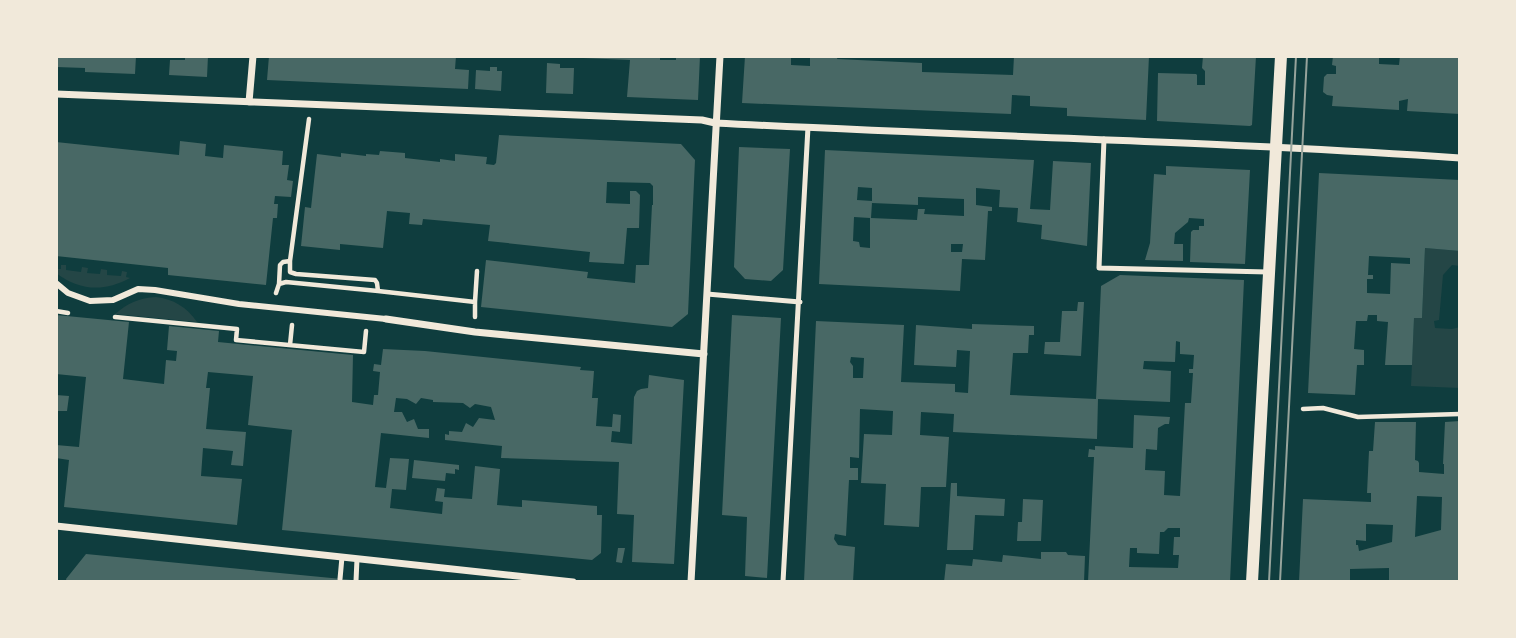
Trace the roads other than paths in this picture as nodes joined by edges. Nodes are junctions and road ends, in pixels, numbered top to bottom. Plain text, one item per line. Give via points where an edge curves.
1 (253, 56) edge
2 (720, 56) edge
3 (1281, 56) edge
4 (56, 94) edge
5 (249, 102) junction
6 (715, 123) junction
7 (808, 127) junction
8 (1104, 139) junction
9 (1277, 147) junction
10 (1460, 158) edge
11 (1269, 272) junction
12 (56, 283) edge
13 (707, 295) junction
14 (800, 302) junction
15 (386, 319) joint
16 (704, 354) junction
17 (56, 526) edge
18 (342, 557) junction
19 (357, 559) junction
20 (340, 579) dead end
21 (356, 581) edge
22 (573, 582) edge
23 (691, 582) edge
24 (783, 582) edge
25 (1252, 582) edge

1 - 5 street
2 - 6 street
3 - 9 street
4 - 5 street
5 - 6 street
6 - 7 street
6 - 13 street
7 - 8 street
7 - 14 lane
8 - 9 street
8 - 11 lane via 1099,268
9 - 10 street
9 - 11 street
11 - 25 street
12 - 15 street via 90,301 113,300 138,289 155,290
13 - 14 lane
13 - 16 street
14 - 24 lane
15 - 16 street
16 - 23 street
17 - 18 street
18 - 19 street
18 - 20 lane
19 - 21 lane
19 - 22 street

